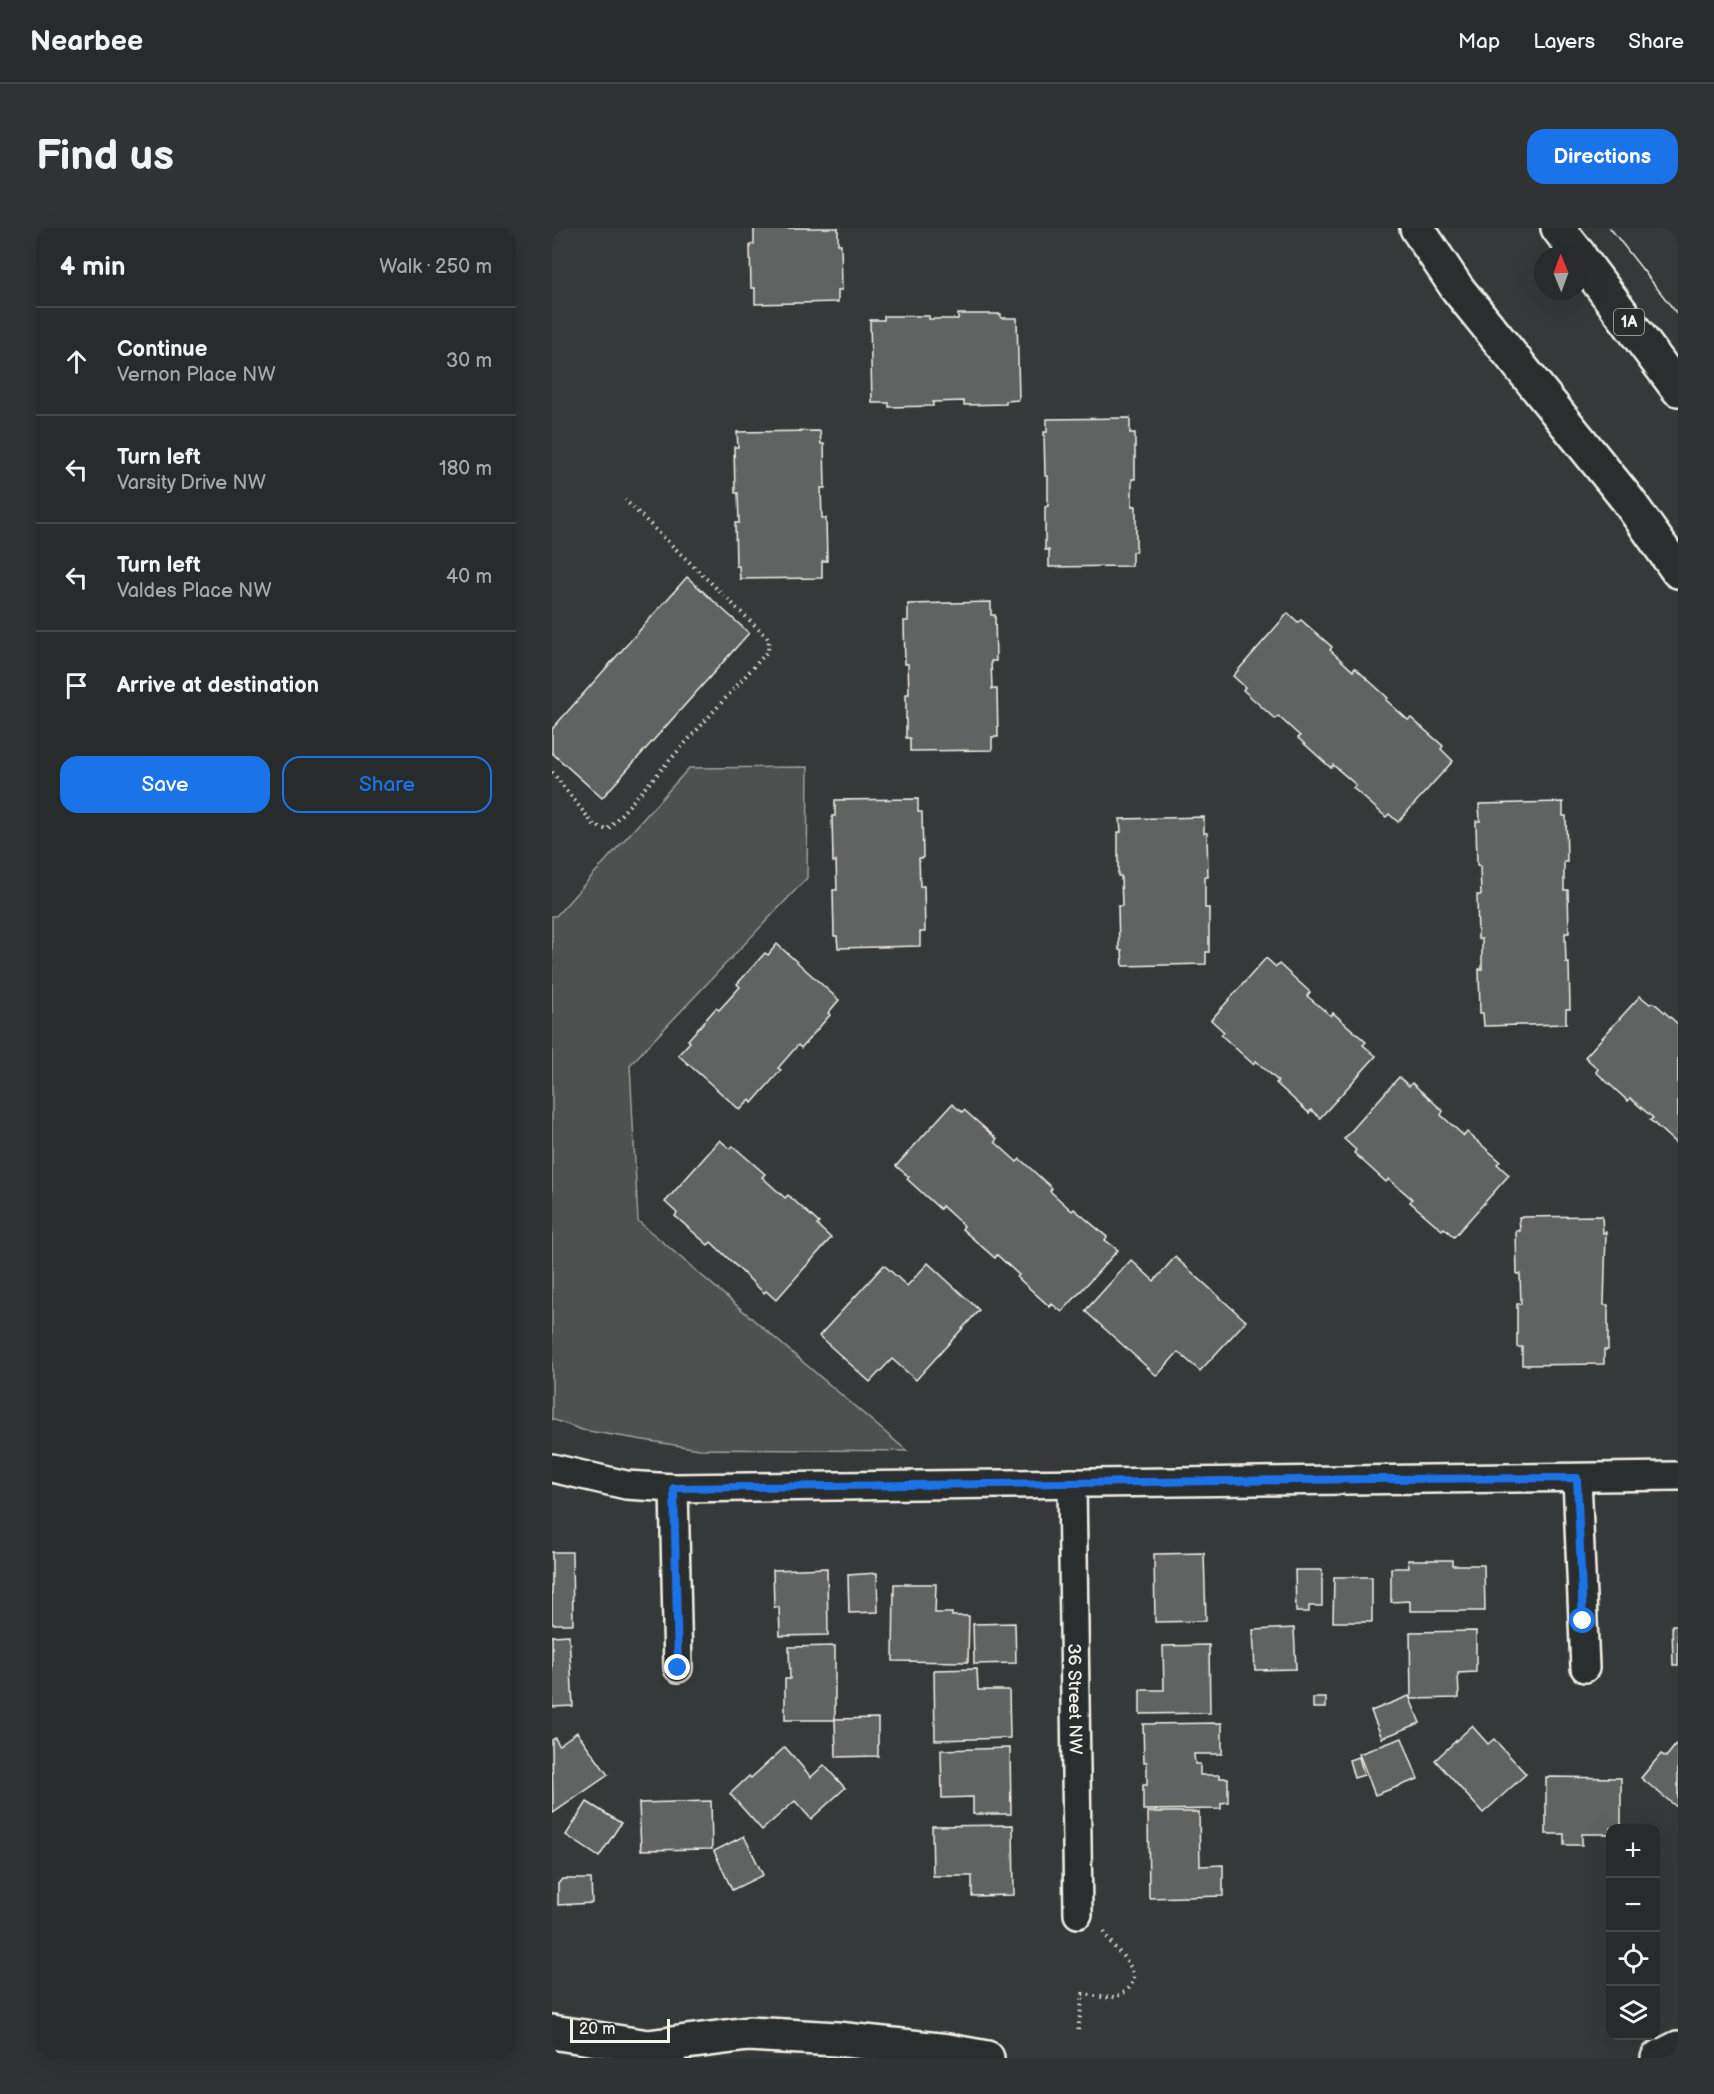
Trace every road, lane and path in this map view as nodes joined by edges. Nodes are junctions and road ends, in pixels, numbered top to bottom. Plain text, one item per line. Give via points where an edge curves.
1 (1398, 228) edge
2 (1417, 228) edge
3 (1558, 228) edge
4 (1572, 246) edge
5 (1588, 267) edge
6 (1457, 288) junction
7 (1678, 389) edge
8 (625, 500) dead end
9 (1678, 571) edge
10 (552, 772) edge
11 (552, 1468) edge
12 (1678, 1476) edge
13 (1577, 1478) junction
14 (1072, 1483) junction
15 (674, 1488) junction
16 (678, 1668) dead end
17 (1585, 1668) dead end
18 (1078, 1914) dead end
19 (1104, 1932) dead end
20 (1078, 2030) dead end
21 (552, 2032) edge
22 (1678, 2048) edge
23 (662, 2052) edge
24 (987, 2058) edge
25 (1658, 2058) edge

1 - 6 main road
2 - 6 main road
3 - 4 main road, 1A
5 - 7 main road, 1A
6 - 9 main road via 1627,499
8 - 10 path via 769,639 768,651 607,830 594,825
11 - 15 street via 626,1485
12 - 13 street
13 - 14 street
13 - 17 street
14 - 15 street
14 - 18 street, 36 Street NW
15 - 16 street
19 - 20 path via 1130,1964 1134,1978 1123,1994 1111,1998 1083,1994
21 - 23 main road
22 - 25 main road
23 - 24 main road via 748,2034 837,2039

